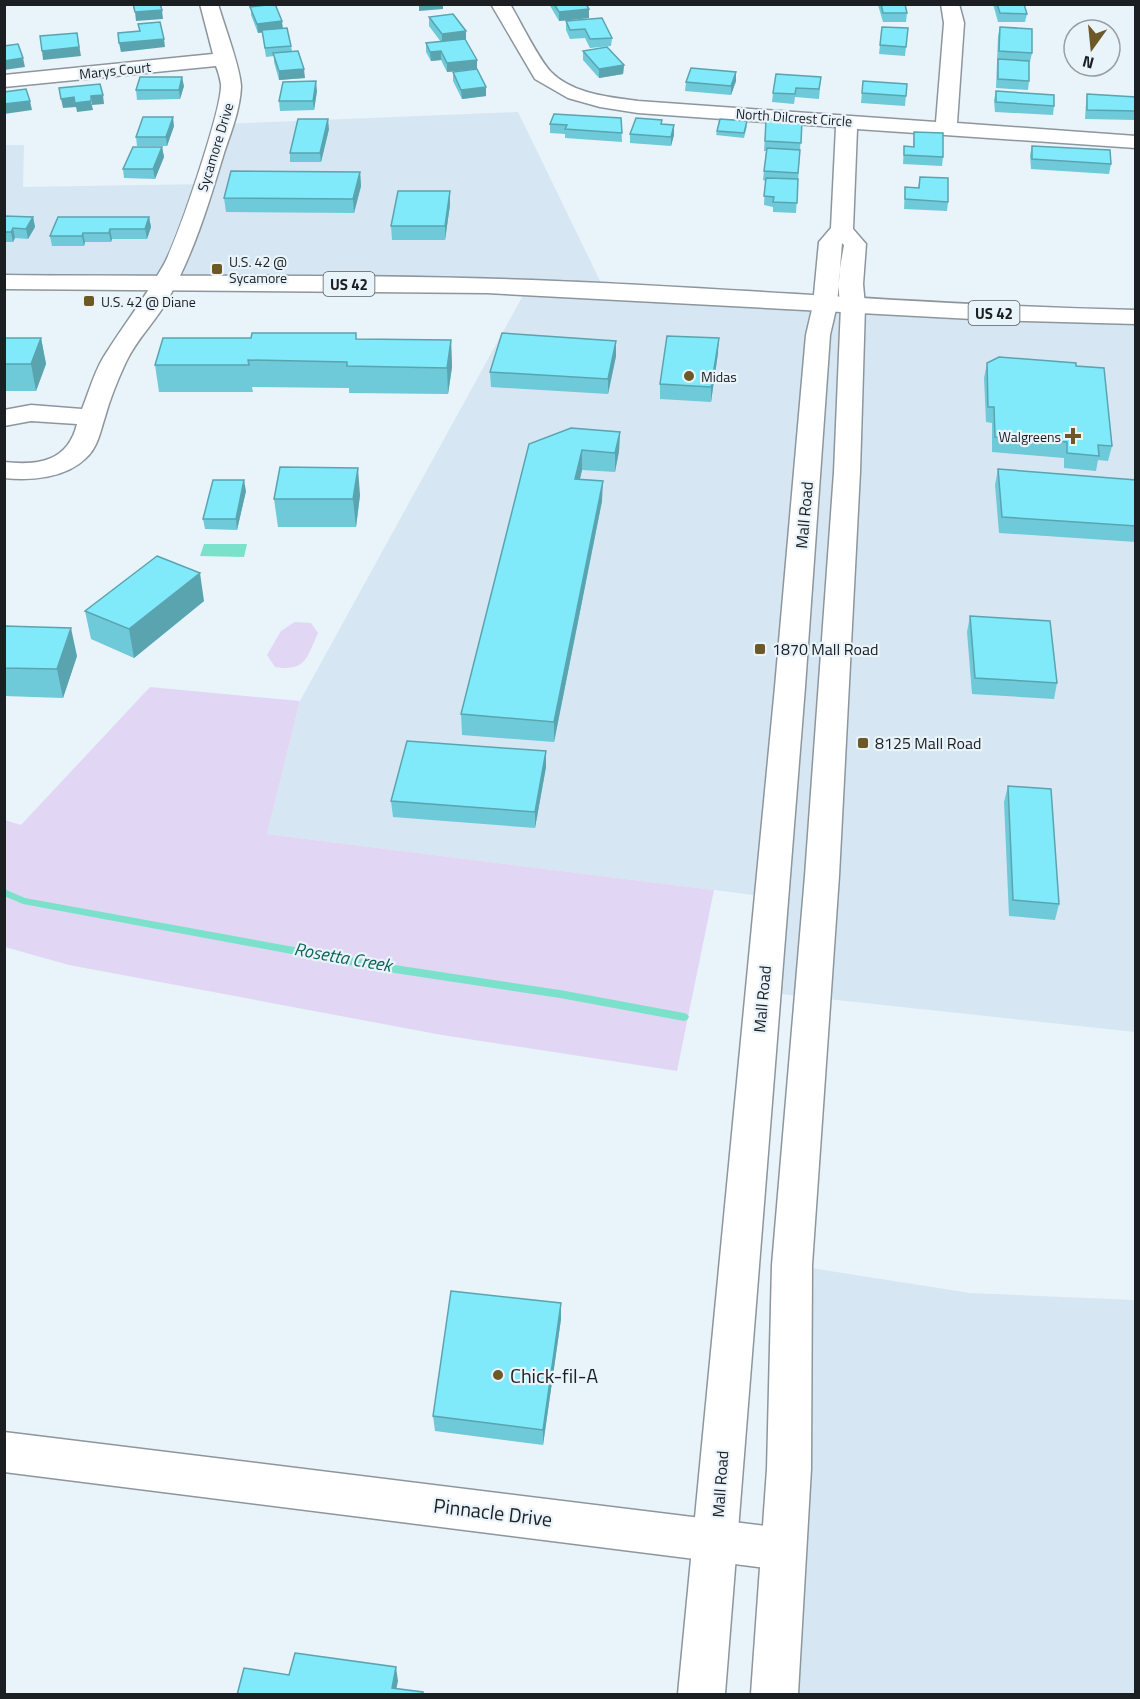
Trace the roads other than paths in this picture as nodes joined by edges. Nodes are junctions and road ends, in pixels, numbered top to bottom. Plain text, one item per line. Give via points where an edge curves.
1 (209, 4) edge
2 (500, 4) edge
3 (950, 4) edge
4 (226, 59) junction
5 (4, 81) edge
6 (847, 121) junction
7 (946, 128) junction
8 (1136, 142) edge
9 (842, 230) junction
10 (4, 282) edge
11 (163, 283) junction
12 (825, 305) junction
13 (853, 306) junction
14 (1136, 317) edge
15 (93, 417) junction
16 (4, 418) edge
17 (4, 470) edge
18 (4, 1452) edge
19 (716, 1539) junction
20 (782, 1549) junction
21 (701, 1695) edge
22 (774, 1695) edge

1 - 4 main road, Sycamore Drive
2 - 6 main road, North Dilcrest Circle via 542,75 576,95 638,107
3 - 7 main road via 954,23
4 - 5 main road, Marys Court
4 - 11 main road, Sycamore Drive via 230,104 179,257
6 - 7 main road, North Dilcrest Circle
6 - 9 main road
7 - 8 main road, North Dilcrest Circle
9 - 12 main road, Mall Road via 830,242
9 - 13 main road via 855,244
10 - 11 main road, US 42
11 - 12 main road, US 42 via 556,288
11 - 15 main road, Sycamore Drive via 114,360
12 - 13 main road, US 42
12 - 19 main road, Mall Road via 818,336
13 - 14 main road, US 42
13 - 20 main road via 848,461 822,876 792,1265 789,1469
15 - 16 main road via 31,413
15 - 17 main road, Sycamore Drive via 84,444 71,458 34,471
18 - 19 main road, Pinnacle Drive
19 - 20 main road, Pinnacle Drive
19 - 21 main road, Mall Road
20 - 22 main road

